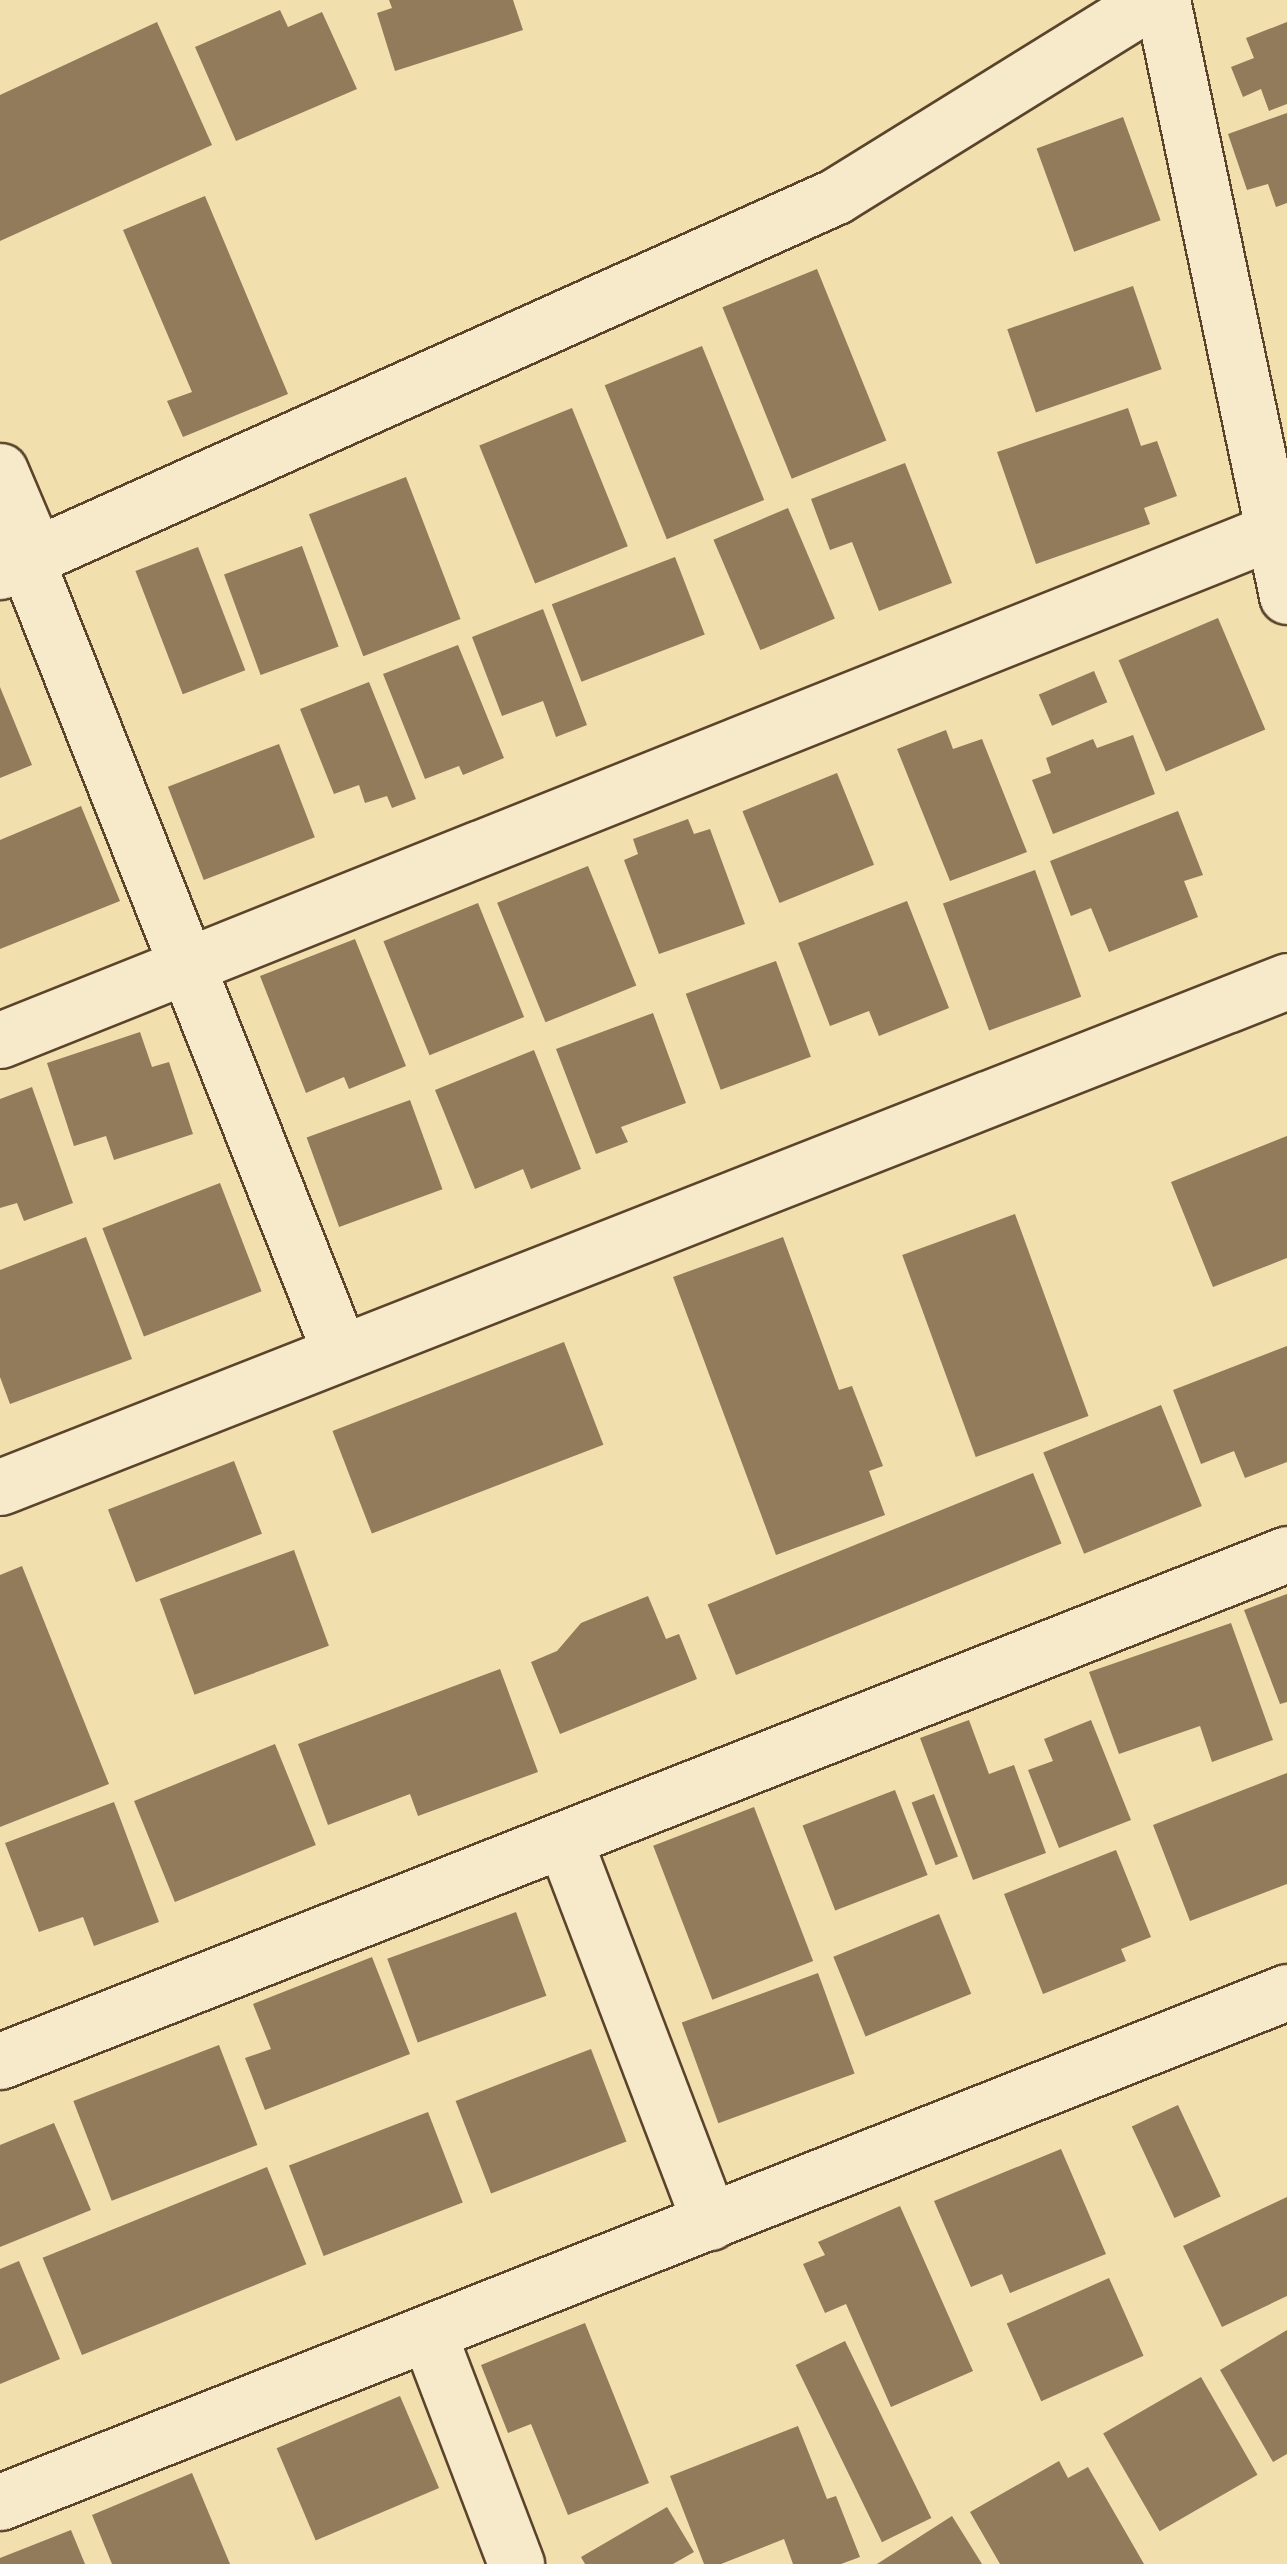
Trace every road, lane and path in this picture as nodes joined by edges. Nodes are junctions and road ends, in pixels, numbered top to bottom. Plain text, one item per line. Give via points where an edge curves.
1 (1152, 0) edge
2 (1162, 0) edge
3 (0, 471) edge
4 (1273, 530) junction
5 (21, 562) edge
6 (1287, 596) edge
7 (187, 966) junction
8 (1287, 981) edge
9 (0, 1040) edge
10 (340, 1352) junction
11 (0, 1487) edge
12 (1287, 1554) edge
13 (564, 1840) junction
14 (1287, 1992) edge
15 (0, 2061) edge
16 (710, 2222) junction
17 (428, 2333) junction
18 (0, 2502) edge
19 (516, 2564) edge

1 - 5 street via 836,196
2 - 4 street
3 - 5 street
4 - 6 street
4 - 7 street
5 - 7 street
7 - 9 street
7 - 10 street
8 - 10 street
10 - 11 street
12 - 13 street
13 - 15 street
13 - 16 street
14 - 16 street
16 - 17 street
17 - 18 street
17 - 19 street

